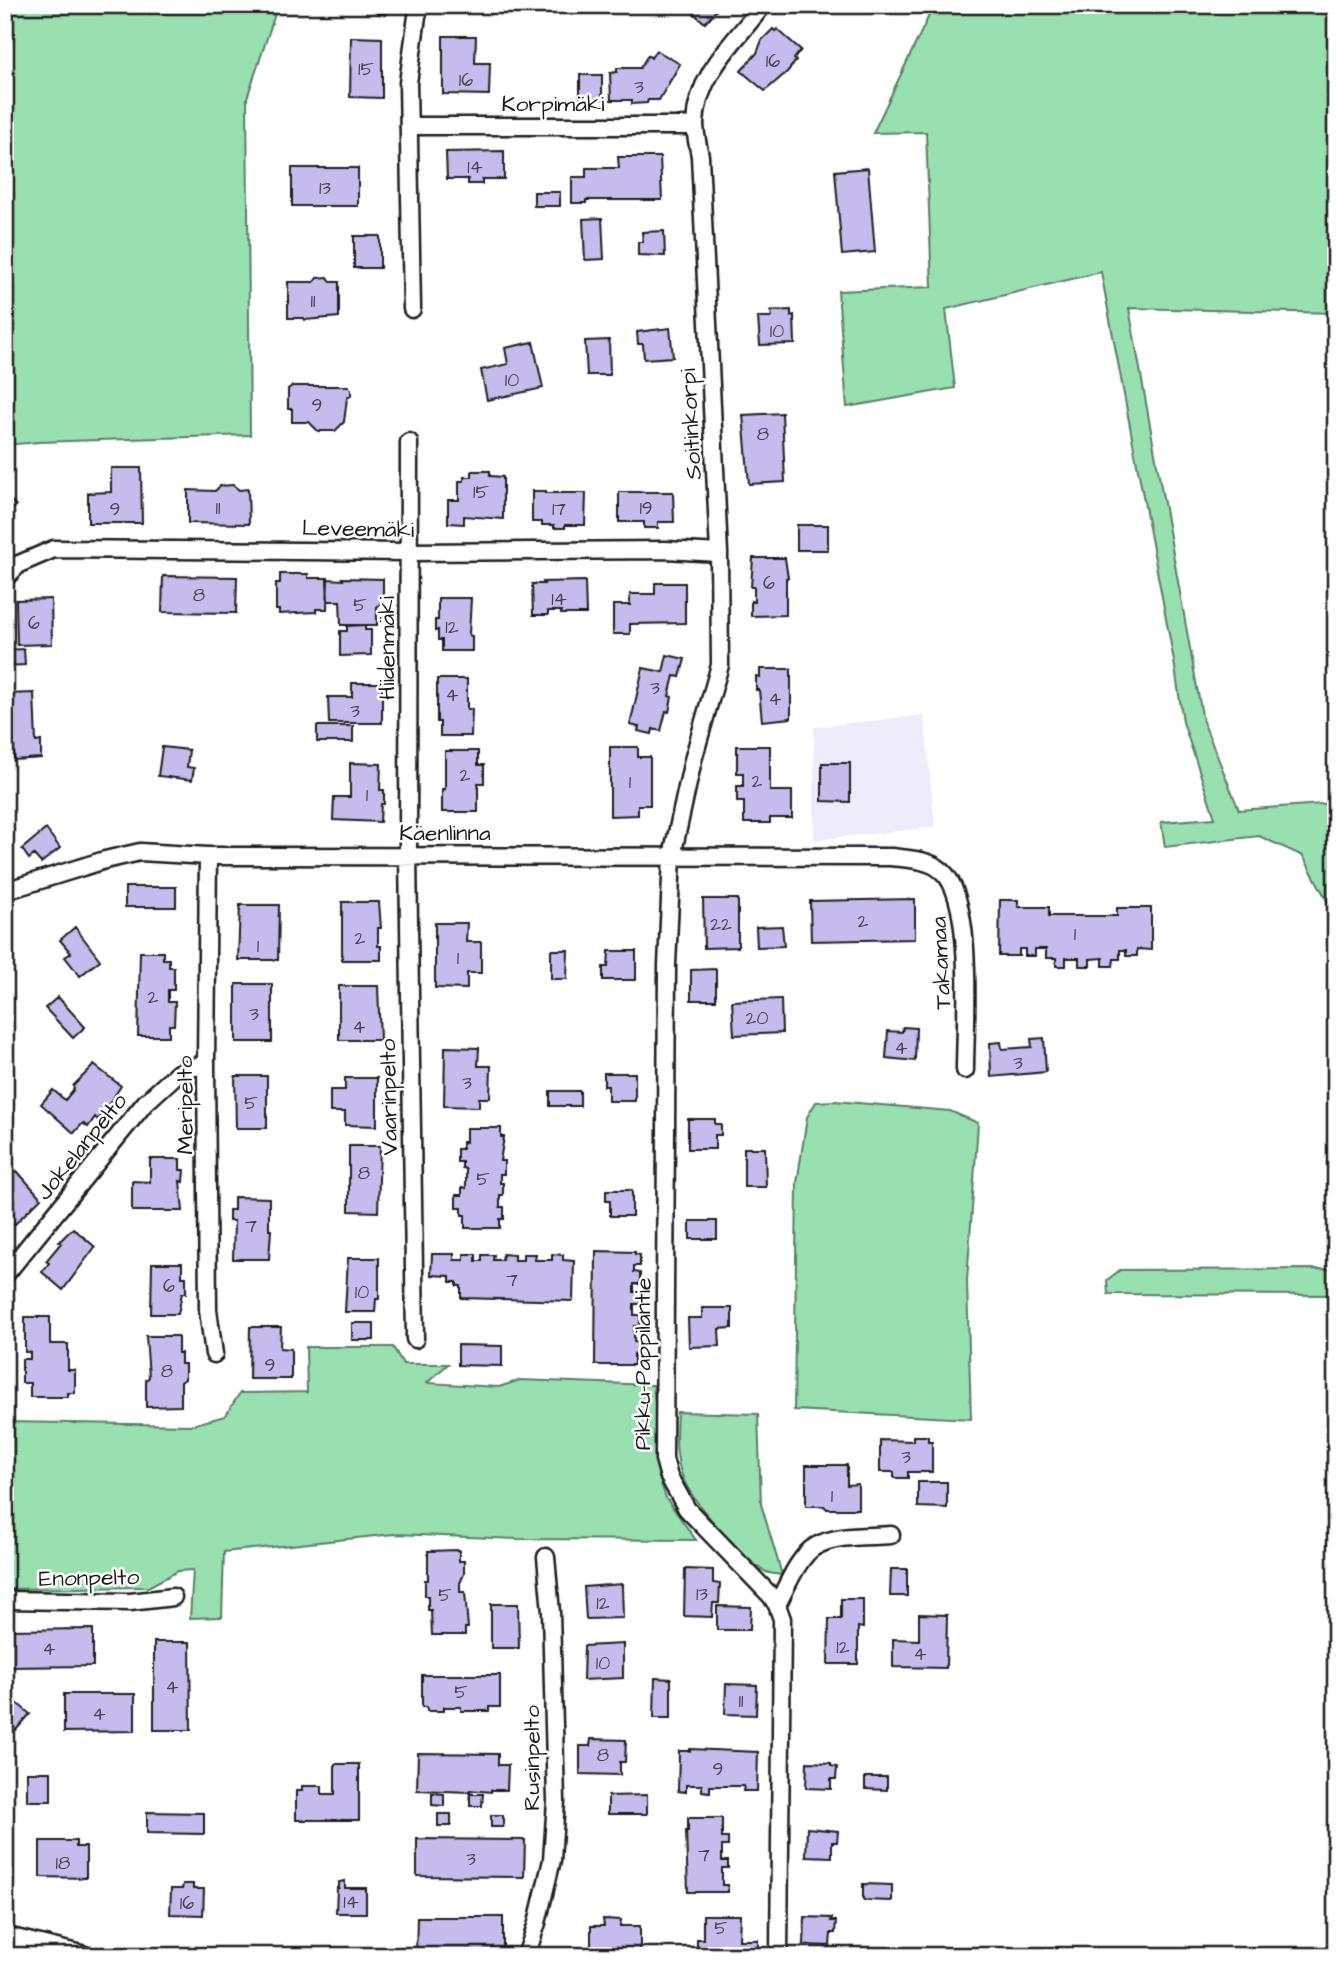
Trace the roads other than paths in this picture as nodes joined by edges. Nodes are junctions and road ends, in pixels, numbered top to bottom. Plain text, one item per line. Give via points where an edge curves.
1 (421, 5) edge
2 (763, 5) edge
3 (410, 126) junction
4 (695, 126) junction
5 (412, 309) dead end
6 (409, 442) dead end
7 (409, 552) junction
8 (719, 553) junction
9 (5, 578) edge
10 (408, 855) junction
11 (208, 856) junction
12 (671, 856) junction
13 (891, 857) joint
14 (5, 891) edge
15 (206, 1063) junction
16 (965, 1070) dead end
17 (5, 1275) edge
18 (415, 1339) dead end
19 (214, 1354) dead end
20 (891, 1535) dead end
21 (546, 1557) dead end
22 (173, 1597) dead end
23 (5, 1601) edge
24 (778, 1605) junction
25 (5, 1937) edge
26 (83, 1956) edge
27 (526, 1956) edge
28 (779, 1956) edge

1 - 3 street via 408,83
2 - 4 street, Soitinkorpi via 712,67 698,101
3 - 4 street, Korpimäki
3 - 5 street
4 - 8 street, Soitinkorpi
6 - 7 street, Hiidenmäki
7 - 8 street, Leveemäki
7 - 9 street, Leveemäki via 54,549 19,564
7 - 10 street, Hiidenmäki
8 - 12 street, Soitinkorpi via 720,665
10 - 11 street, Käenlinna
10 - 12 street, Käenlinna
10 - 18 street, Vaarinpelto
11 - 14 street, Käenlinna via 140,852
11 - 15 street, Meripelto
12 - 13 street, Käenlinna
12 - 24 street, Pikku-Pappilantie via 663,1459 687,1509
13 - 16 street, Takamaa via 919,860 941,869 959,899 965,937
15 - 17 street, Jokelanpelto via 178,1073 145,1104
15 - 19 street, Meripelto via 208,1310
20 - 24 street via 838,1539 815,1546 797,1568
21 - 27 street, Rusinpelto via 556,1801 552,1860
22 - 23 street, Enonpelto via 130,1602
24 - 28 street via 782,1619
25 - 26 street

